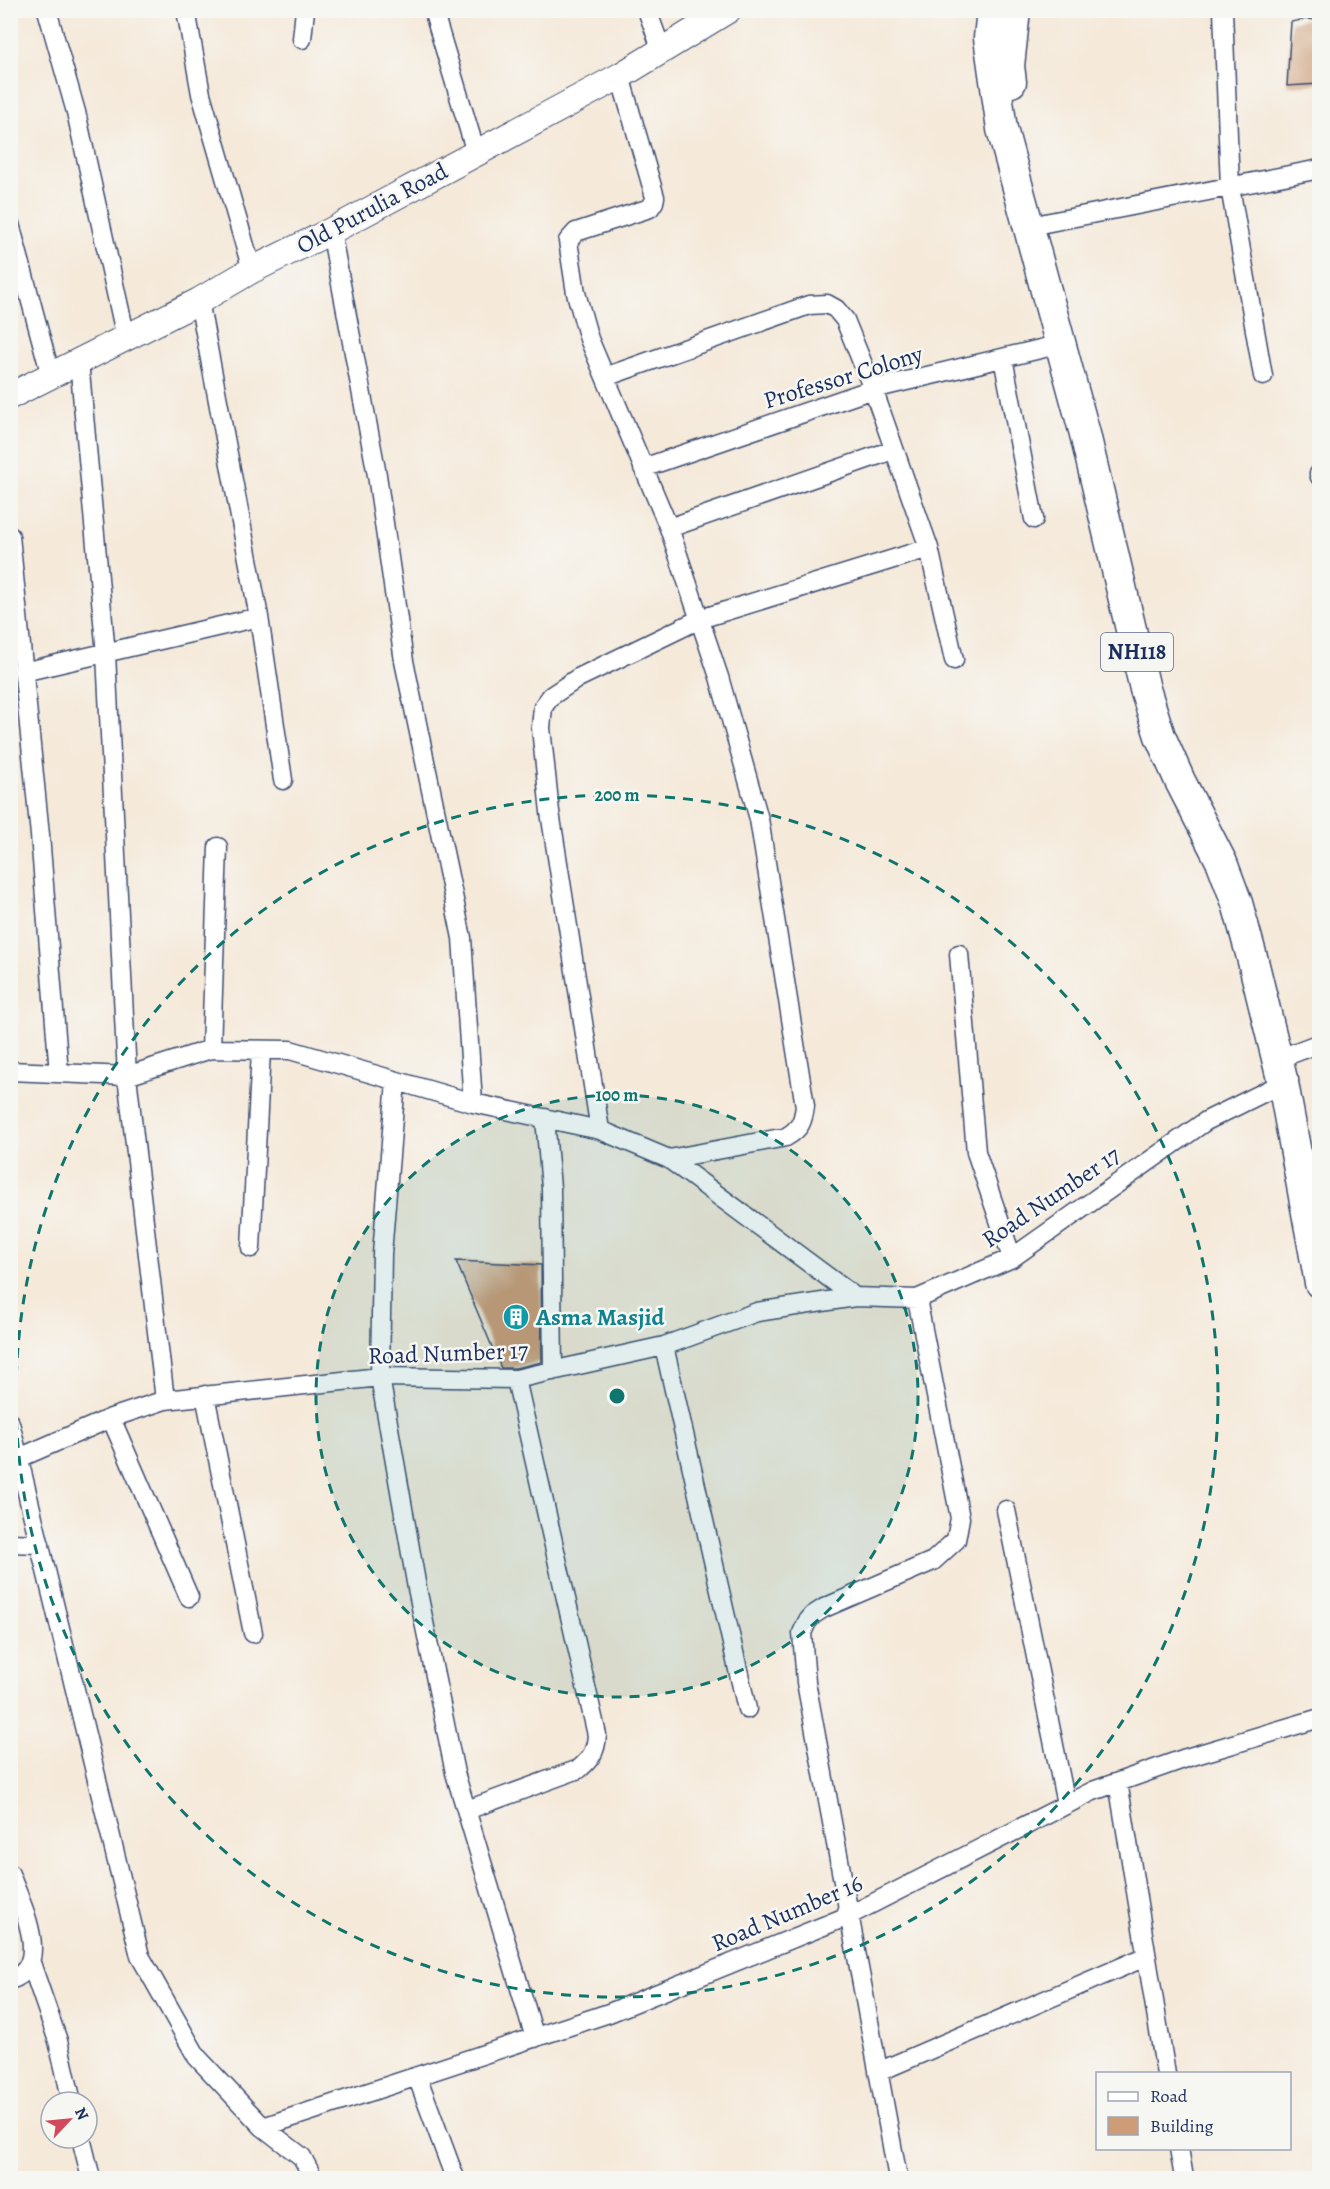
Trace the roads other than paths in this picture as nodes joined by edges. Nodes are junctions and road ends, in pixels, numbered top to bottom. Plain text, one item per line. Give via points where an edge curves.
1 (47, 10) edge
2 (186, 10) edge
3 (305, 10) edge
4 (433, 10) edge
5 (647, 10) edge
6 (728, 10) edge
7 (992, 10) edge
8 (1015, 10) edge
9 (1223, 10) edge
10 (302, 39) dead end
11 (662, 51) junction
12 (620, 76) junction
13 (476, 153) junction
14 (1320, 169) edge
15 (1230, 188) junction
16 (1046, 223) junction
17 (10, 224) edge
18 (331, 231) junction
19 (252, 270) junction
20 (199, 301) junction
21 (126, 338) junction
22 (1061, 344) junction
23 (1003, 358) junction
24 (79, 362) junction
25 (51, 376) junction
26 (1263, 376) dead end
27 (605, 377) junction
28 (873, 389) junction
29 (10, 396) edge
30 (893, 450) junction
31 (643, 468) junction
32 (1034, 519) dead end
33 (669, 528) junction
34 (10, 536) edge
35 (929, 548) junction
36 (259, 617) junction
37 (700, 620) junction
38 (106, 654) junction
39 (954, 660) dead end
40 (23, 672) junction
41 (283, 780) dead end
42 (218, 847) dead end
43 (959, 954) dead end
44 (1320, 1042) edge
45 (211, 1050) junction
46 (261, 1050) junction
47 (10, 1071) edge
48 (1290, 1071) junction
49 (59, 1073) junction
50 (127, 1076) junction
51 (396, 1081) junction
52 (473, 1102) junction
53 (545, 1118) junction
54 (600, 1130) junction
55 (669, 1159) junction
56 (1320, 1200) edge
57 (251, 1248) dead end
58 (1012, 1258) junction
59 (1320, 1283) edge
60 (855, 1297) junction
61 (917, 1299) junction
62 (664, 1346) junction
63 (553, 1371) junction
64 (380, 1377) junction
65 (516, 1379) junction
66 (205, 1395) junction
67 (165, 1400) junction
68 (111, 1418) junction
69 (10, 1423) edge
70 (15, 1460) edge
71 (1006, 1510) dead end
72 (10, 1543) edge
73 (40, 1544) junction
74 (189, 1597) dead end
75 (253, 1633) dead end
76 (747, 1709) dead end
77 (1320, 1718) edge
78 (1118, 1782) junction
79 (1066, 1804) junction
80 (467, 1810) junction
81 (10, 1874) edge
82 (848, 1916) junction
83 (1145, 1957) junction
84 (31, 1964) junction
85 (10, 1980) edge
86 (535, 2038) junction
87 (878, 2072) junction
88 (1166, 2072) edge
89 (417, 2076) junction
90 (69, 2090) edge
91 (263, 2127) junction
92 (84, 2150) edge
93 (1179, 2150) edge
94 (91, 2178) edge
95 (313, 2178) edge
96 (455, 2178) edge
97 (898, 2178) edge
98 (1184, 2178) edge

1 - 21 street via 76,112
2 - 19 street via 201,94
3 - 10 street
4 - 13 street
5 - 11 street
6 - 11 main road, Old Purulia Road
7 - 22 highway, NH118 via 989,38 1002,129
8 - 16 highway, NH118 via 1009,66 1015,108
9 - 15 street
11 - 12 main road, Old Purulia Road
12 - 13 main road, Old Purulia Road
12 - 27 street via 654,202 650,208 576,232 568,241 576,293
13 - 18 main road, Old Purulia Road
14 - 15 street
15 - 16 street
15 - 26 street
16 - 48 highway, NH118 via 1165,699 1180,743 1251,894 1265,939
17 - 25 street
18 - 19 main road, Old Purulia Road
18 - 52 street via 377,476 404,661 462,938
19 - 20 main road, Old Purulia Road
20 - 21 main road, Old Purulia Road
20 - 36 street
21 - 24 main road, Old Purulia Road
22 - 23 street, Professor Colony
22 - 48 highway, NH118 via 1145,689 1179,781 1222,863
23 - 28 street, Professor Colony
23 - 32 street
24 - 25 main road, Old Purulia Road
24 - 38 street
25 - 29 main road, Old Purulia Road
27 - 28 street via 809,305 827,304 845,320
27 - 31 street
28 - 30 street
28 - 31 street, Professor Colony
30 - 33 street
30 - 35 street
31 - 33 street
33 - 37 street
34 - 40 street
35 - 37 street
35 - 39 street
36 - 38 street
36 - 41 street
37 - 54 street via 578,678 551,696 543,707 541,728 550,812
37 - 55 street via 759,819 805,1106 798,1131 786,1137
38 - 40 street
38 - 50 street
40 - 49 street
42 - 45 street
43 - 58 street via 976,1152
44 - 48 street, Road Number 17
45 - 46 street
45 - 50 street
46 - 51 street via 290,1050
46 - 57 street
47 - 49 street
48 - 56 highway, NH118
48 - 58 street, Road Number 17 via 1206,1121
48 - 59 highway, NH118
49 - 50 street
50 - 67 street
51 - 52 street
51 - 64 street via 382,1254
52 - 53 street
53 - 54 street
53 - 63 street via 551,1188
54 - 55 street
55 - 60 street
58 - 61 street, Road Number 17
60 - 61 street, Road Number 17
60 - 62 street, Road Number 17 via 757,1312
61 - 82 street via 960,1518 959,1532 956,1540 933,1561 824,1608 807,1622 802,1633 806,1682
62 - 63 street, Road Number 17
62 - 76 street
63 - 65 street, Road Number 17
64 - 65 street, Road Number 17
64 - 66 street, Road Number 17
64 - 80 street via 417,1588 455,1773
65 - 80 street via 597,1748 579,1769
66 - 67 street, Road Number 17
66 - 75 street
67 - 68 street, Road Number 17
68 - 70 street, Road Number 17
68 - 74 street
69 - 70 street
70 - 73 street
71 - 79 street
72 - 73 street
73 - 91 street via 140,1956 197,2057
77 - 78 street, Road Number 16
78 - 79 street, Road Number 16
78 - 83 street
79 - 82 street, Road Number 16
80 - 86 street
81 - 84 street via 31,1932
82 - 86 street, Road Number 16 via 609,2013
82 - 87 street
83 - 87 street
83 - 88 street
84 - 85 street
84 - 90 street via 58,2041
86 - 89 street, Road Number 16
87 - 97 street
89 - 91 street, Road Number 16
89 - 96 street
91 - 95 street via 302,2157
92 - 94 street
93 - 98 street

